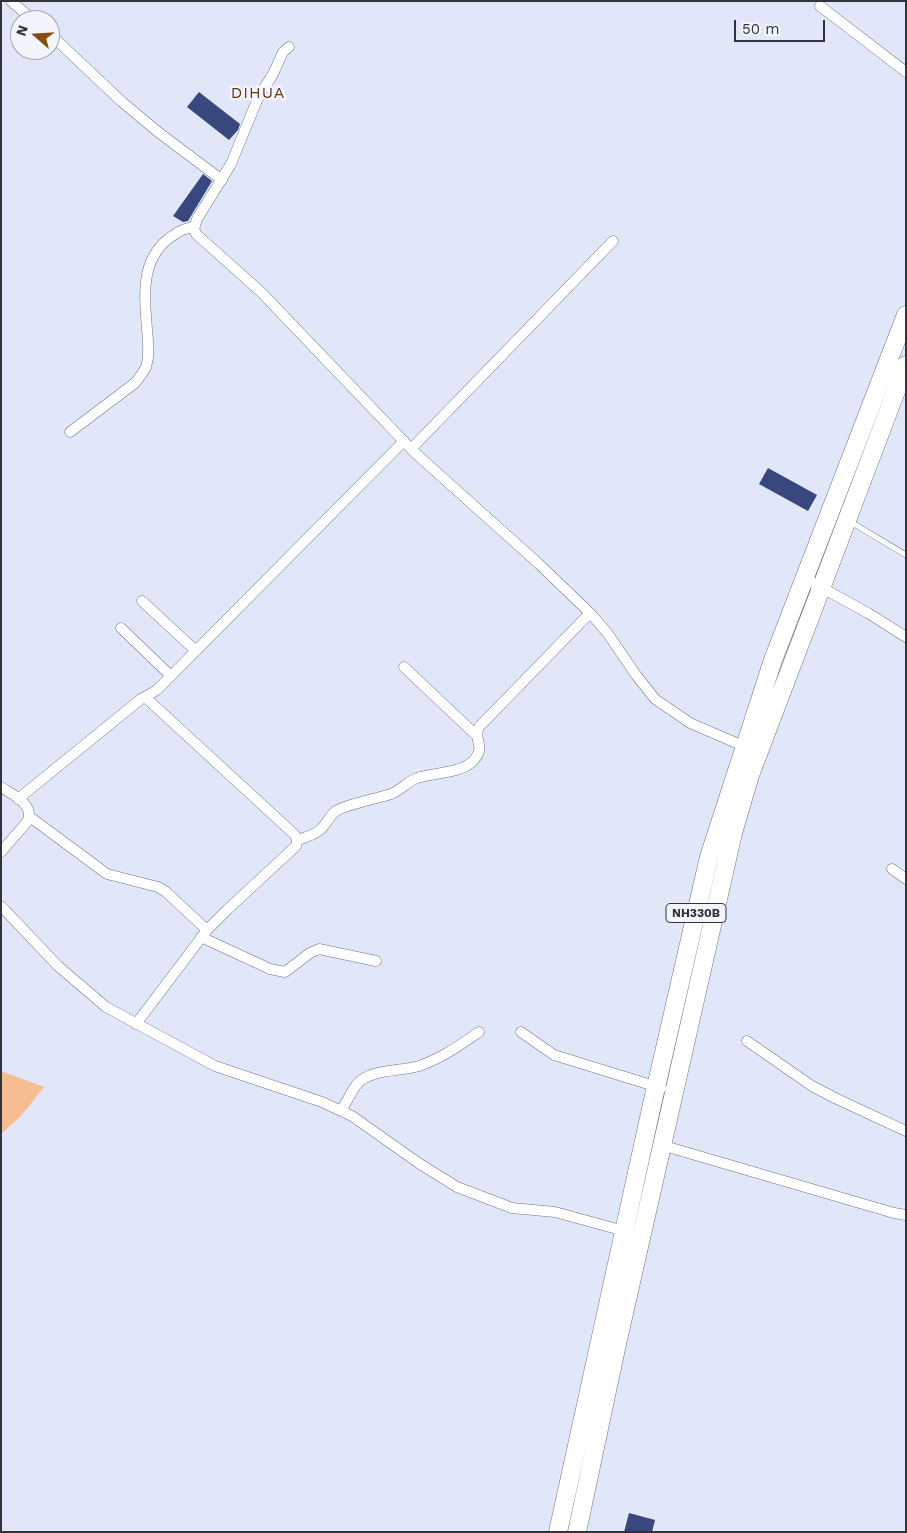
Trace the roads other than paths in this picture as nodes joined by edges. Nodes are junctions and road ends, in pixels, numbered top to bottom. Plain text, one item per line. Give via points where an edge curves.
1 (11, 1) edge
2 (820, 6) dead end
3 (22, 10) edge
4 (60, 43) edge
5 (289, 47) dead end
6 (906, 72) edge
7 (222, 180) junction
8 (195, 226) junction
9 (613, 241) dead end
10 (906, 315) edge
11 (905, 367) edge
12 (70, 432) dead end
13 (404, 442) junction
14 (412, 450) junction
15 (847, 520) junction
16 (906, 556) edge
17 (804, 578) junction
18 (821, 588) junction
19 (142, 601) dead end
20 (590, 613) junction
21 (121, 628) dead end
22 (906, 636) edge
23 (196, 652) junction
24 (404, 667) dead end
25 (171, 676) junction
26 (145, 697) junction
27 (476, 735) junction
28 (752, 749) junction
29 (1, 787) edge
30 (18, 799) junction
31 (30, 817) junction
32 (298, 840) junction
33 (1, 852) edge
34 (892, 869) dead end
35 (906, 878) edge
36 (1, 906) edge
37 (204, 934) junction
38 (376, 961) dead end
39 (136, 1024) junction
40 (479, 1032) dead end
41 (521, 1032) dead end
42 (747, 1040) dead end
43 (656, 1087) junction
44 (674, 1092) junction
45 (341, 1111) junction
46 (906, 1130) edge
47 (661, 1145) junction
48 (906, 1215) edge
49 (624, 1231) junction
50 (641, 1235) junction
51 (558, 1532) edge
52 (577, 1532) edge

1 - 3 street
2 - 6 street
4 - 7 street via 158,132
5 - 7 street via 282,52 274,74 258,98
7 - 8 street
8 - 12 street via 168,239 149,265 144,300 149,353 143,373 135,383
8 - 13 street via 196,234 261,292
9 - 14 street
10 - 17 highway, NH330B
11 - 15 highway, NH330B
13 - 14 street
13 - 23 street
14 - 20 street
15 - 16 lane
15 - 18 highway, NH330B
17 - 18 street
17 - 28 highway, NH330B via 773,660
18 - 22 street
18 - 28 highway, NH330B
19 - 23 street
20 - 27 street via 479,727
20 - 28 street via 655,699 690,723
21 - 25 street
23 - 25 street
24 - 27 street
25 - 26 street
26 - 30 street
26 - 32 street
27 - 32 street via 480,749 471,762 414,779 391,794 336,811 319,831
28 - 43 highway, NH330B via 709,858
28 - 44 highway, NH330B via 750,774 733,833
29 - 30 street
30 - 31 street via 29,808
31 - 33 street
31 - 37 street via 107,874 158,886
32 - 37 street via 296,846
34 - 35 street
36 - 39 street via 58,966 106,1008
37 - 38 street via 270,969 285,972 310,952 319,949
37 - 39 street
39 - 45 street via 216,1066
40 - 45 street via 436,1060 367,1077 357,1084
41 - 43 street via 554,1055
42 - 46 street via 812,1086
43 - 44 street
43 - 49 highway, NH330B
44 - 47 highway, NH330B
45 - 49 street via 457,1188 512,1208 555,1212
47 - 48 street
47 - 50 highway, NH330B
49 - 50 street
49 - 51 highway, NH330B
50 - 52 highway, NH330B

